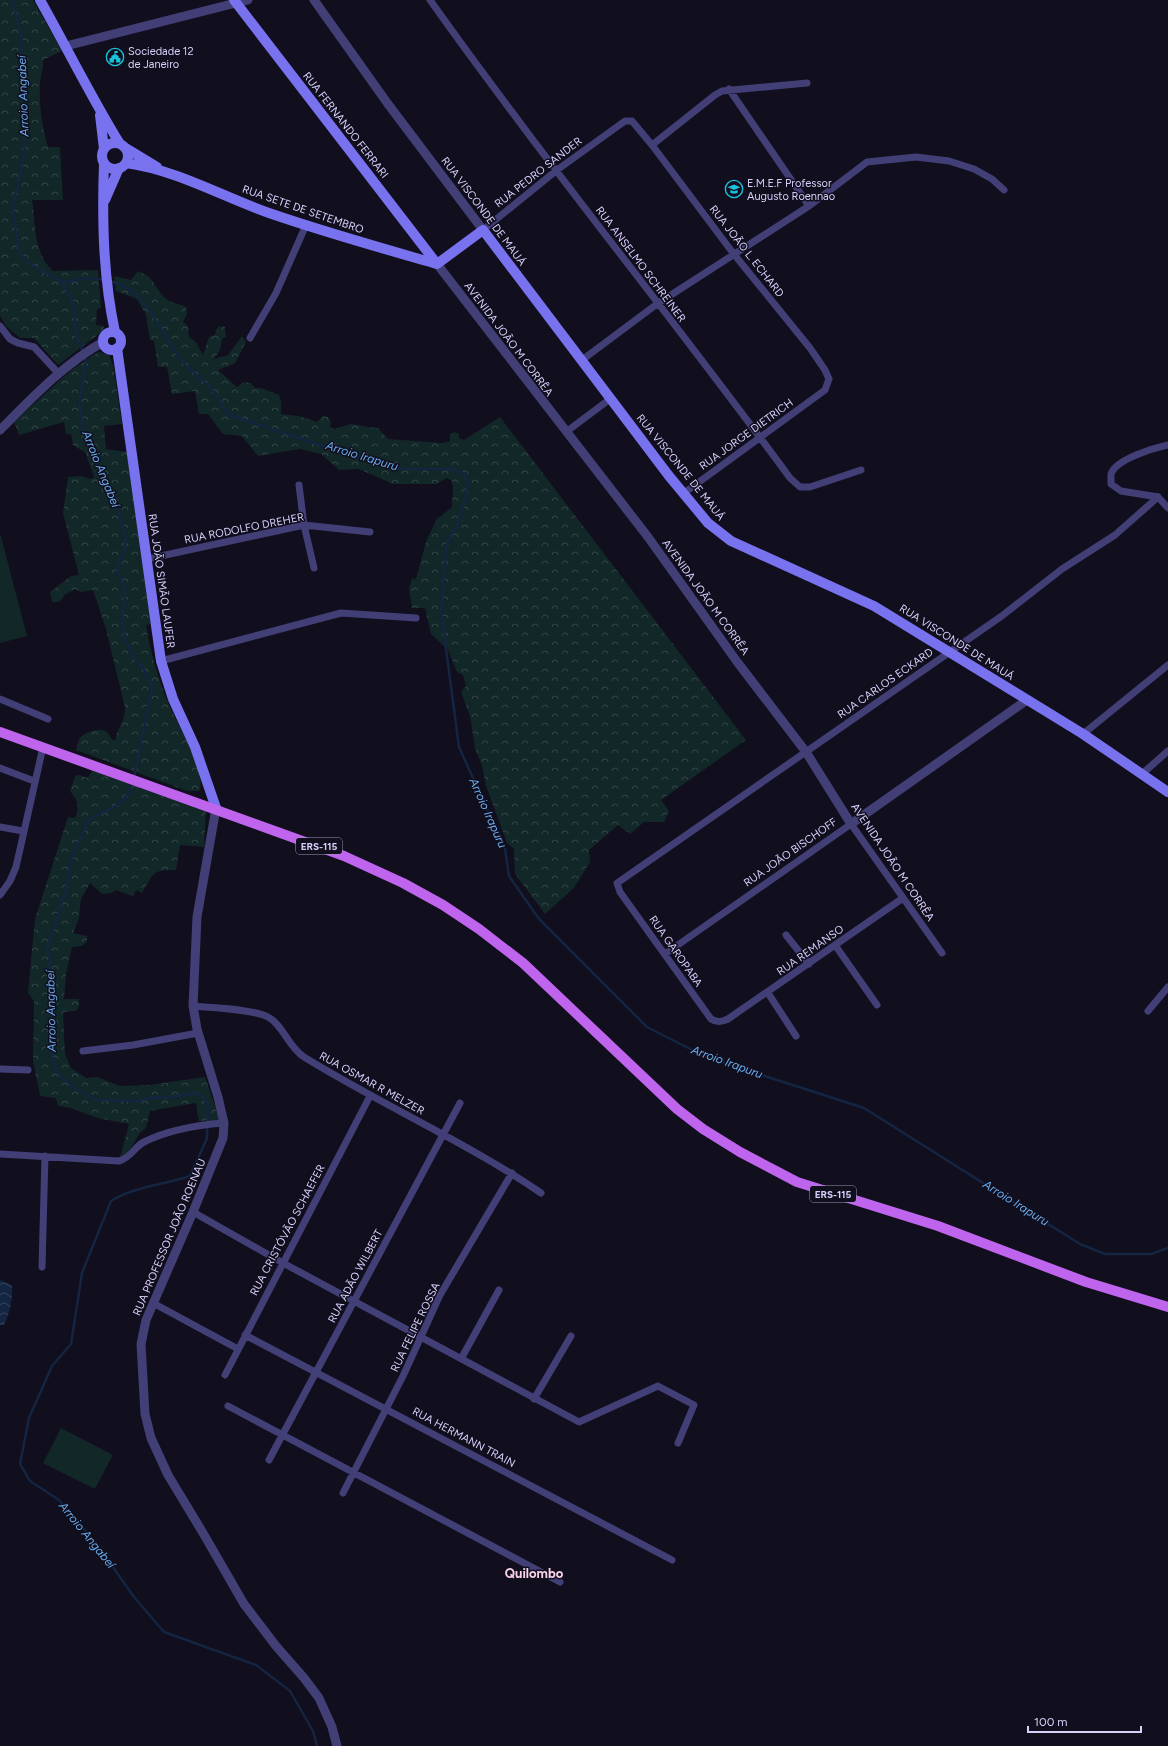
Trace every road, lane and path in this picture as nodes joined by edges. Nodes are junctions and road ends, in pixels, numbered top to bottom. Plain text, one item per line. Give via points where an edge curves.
1 (40, 0) edge
2 (248, 0) edge
3 (314, 0) edge
4 (430, 0) edge
5 (235, 2) edge
6 (66, 46) junction
7 (807, 83) dead end
8 (729, 90) junction
9 (99, 111) junction
10 (636, 124) joint
11 (652, 144) junction
12 (122, 145) junction
13 (104, 150) junction
14 (104, 164) junction
15 (123, 166) junction
16 (162, 170) junction
17 (557, 170) junction
18 (1004, 190) dead end
19 (103, 203) junction
20 (809, 206) junction
21 (306, 225) junction
22 (483, 230) junction
23 (733, 253) junction
24 (437, 264) junction
25 (657, 304) junction
26 (0, 326) edge
27 (109, 336) junction
28 (250, 338) dead end
29 (117, 348) junction
30 (582, 360) junction
31 (59, 374) junction
32 (821, 393) joint
33 (610, 399) junction
34 (0, 430) edge
35 (566, 432) junction
36 (759, 436) junction
37 (1168, 445) edge
38 (861, 470) dead end
39 (299, 485) dead end
40 (684, 493) junction
41 (1158, 497) junction
42 (1168, 508) edge
43 (304, 525) junction
44 (370, 532) dead end
45 (147, 558) junction
46 (314, 568) dead end
47 (416, 618) dead end
48 (950, 651) junction
49 (161, 661) junction
50 (1168, 666) edge
51 (0, 699) edge
52 (1027, 700) junction
53 (48, 719) dead end
54 (0, 732) edge
55 (1083, 734) junction
56 (43, 747) junction
57 (1168, 751) edge
58 (806, 752) junction
59 (0, 768) edge
60 (1143, 773) junction
61 (34, 781) junction
62 (1168, 792) edge
63 (216, 808) junction
64 (851, 824) junction
65 (0, 827) edge
66 (23, 831) junction
67 (620, 880) joint
68 (0, 895) edge
69 (903, 898) junction
70 (786, 934) dead end
71 (835, 945) junction
72 (942, 953) dead end
73 (665, 954) junction
74 (809, 964) junction
75 (1168, 987) edge
76 (768, 993) junction
77 (878, 1005) dead end
78 (194, 1006) junction
79 (1148, 1011) dead end
80 (728, 1019) joint
81 (198, 1034) junction
82 (796, 1036) dead end
83 (83, 1051) dead end
84 (0, 1069) edge
85 (28, 1070) dead end
86 (370, 1096) junction
87 (460, 1103) dead end
88 (224, 1123) junction
89 (443, 1135) junction
90 (0, 1154) edge
91 (45, 1156) junction
92 (512, 1173) junction
93 (541, 1193) dead end
94 (193, 1212) junction
95 (282, 1263) junction
96 (42, 1267) dead end
97 (499, 1290) dead end
98 (354, 1301) junction
99 (153, 1303) junction
100 (1168, 1307) edge
101 (245, 1335) junction
102 (571, 1336) dead end
103 (421, 1338) junction
104 (238, 1349) junction
105 (461, 1359) junction
106 (316, 1373) junction
107 (225, 1375) dead end
108 (534, 1398) junction
109 (228, 1406) dead end
110 (387, 1409) junction
111 (283, 1434) junction
112 (678, 1443) dead end
113 (269, 1460) dead end
114 (354, 1472) junction
115 (343, 1493) dead end
116 (672, 1560) dead end
117 (560, 1582) dead end
118 (337, 1746) edge

1 - 6 main road, RUA SETE DE SETEMBRO
2 - 5 street
3 - 22 street, RUA VISCONDE DE MAUÁ
4 - 17 street, RUA ANSELMO SCHREINER via 493,88
5 - 6 street
5 - 24 main road, RUA FERNANDO FERRARI
6 - 9 main road, RUA SETE DE SETEMBRO
7 - 8 street
8 - 11 street via 715,95
8 - 20 street
9 - 12 main road, RUA SETE DE SETEMBRO
9 - 13 main road, RUA SETE DE SETEMBRO
10 - 11 street, RUA JOÃO L. ECHARD
10 - 17 street, RUA PEDRO SANDER via 625,121
11 - 23 street, RUA JOÃO L. ECHARD
12 - 13 main road via 111,144
12 - 15 main road via 128,154
12 - 16 main road, RUA SETE DE SETEMBRO
13 - 14 main road
14 - 15 main road via 111,168
14 - 19 main road
15 - 16 main road, RUA SETE DE SETEMBRO
15 - 19 main road
16 - 21 main road, RUA SETE DE SETEMBRO
17 - 22 street, RUA PEDRO SANDER
17 - 25 street, RUA ANSELMO SCHREINER
18 - 20 street via 992,179 974,169 949,161 934,158 896,158 866,162
19 - 27 main road via 102,233 110,309
20 - 23 street
21 - 24 main road, RUA SETE DE SETEMBRO
21 - 28 street via 276,292
22 - 24 main road, RUA PEDRO SANDER
22 - 30 main road, RUA VISCONDE DE MAUÁ
23 - 25 street
23 - 32 street, RUA JOÃO L. ECHARD via 818,360 829,379 828,385
24 - 35 street, AVENIDA JOÃO M CORRÊA
25 - 30 street
25 - 36 street, RUA ANSELMO SCHREINER
26 - 31 street via 10,339 34,347
27 - 29 main road via 107,348
27 - 29 main road, RUA JOÃO SIMÃO LAUFER via 120,337 121,341
27 - 31 street
29 - 45 main road, RUA JOÃO SIMÃO LAUFER
30 - 33 main road, RUA VISCONDE DE MAUÁ
31 - 34 street
32 - 36 street, RUA JORGE DIETRICH
33 - 35 street
33 - 40 main road, RUA VISCONDE DE MAUÁ
35 - 58 street, AVENIDA JOÃO M CORRÊA via 648,537 738,663
36 - 38 street, RUA ANSELMO SCHREINER via 790,478 800,487 810,487
36 - 40 street, RUA JORGE DIETRICH
37 - 41 street via 1132,457 1111,474 1111,484 1121,491
39 - 43 street
40 - 48 main road, RUA VISCONDE DE MAUÁ via 708,523 731,541 874,606
41 - 42 street
41 - 48 street, RUA CARLOS ECKARD via 1115,535 1062,569 1003,615
43 - 44 street, RUA RODOLFO DREHER
43 - 45 street, RUA RODOLFO DREHER
43 - 46 street
45 - 49 main road, RUA JOÃO SIMÃO LAUFER
47 - 49 street via 341,614
48 - 52 main road, RUA VISCONDE DE MAUÁ
48 - 58 street, RUA CARLOS ECKARD
49 - 63 main road, RUA JOÃO SIMÃO LAUFER via 173,699 195,747
50 - 55 street
51 - 53 street
52 - 55 main road, RUA VISCONDE DE MAUÁ
52 - 64 street, RUA JOÃO BISCHOFF
54 - 56 main road, ERS-115
55 - 60 main road, RUA VISCONDE DE MAUÁ
56 - 61 street
56 - 63 main road, ERS-115
57 - 60 street
58 - 64 street, AVENIDA JOÃO M CORRÊA
58 - 67 street, RUA CARLOS ECKARD
59 - 61 street
60 - 62 main road, RUA VISCONDE DE MAUÁ
61 - 66 street
63 - 78 street, RUA PROFESSOR JOÃO ROENAU via 197,918
63 - 100 main road, ERS-115 via 344,856 403,883 449,909 523,963 677,1109 740,1152 797,1182 938,1226 1086,1282
64 - 69 street, AVENIDA JOÃO M CORRÊA
64 - 73 street, RUA JOÃO BISCHOFF
65 - 66 street
66 - 68 street via 16,867
67 - 73 street, RUA GAROPABA via 617,887
69 - 71 street, RUA REMANSO
69 - 72 street, AVENIDA JOÃO M CORRÊA
70 - 74 street
71 - 74 street, RUA REMANSO
71 - 77 street
73 - 80 street, RUA GAROPABA via 711,1019 722,1022
74 - 76 street, RUA REMANSO
75 - 79 street
76 - 80 street, RUA REMANSO
76 - 82 street
78 - 81 street, RUA PROFESSOR JOÃO ROENAU
78 - 86 street, RUA OSMAR R MELZER via 249,1012 269,1017 300,1055
81 - 83 street
81 - 88 street, RUA PROFESSOR JOÃO ROENAU
84 - 85 street
86 - 89 street, RUA OSMAR R MELZER
86 - 95 street, RUA CRISTÓVÃO SCHAEFER
87 - 89 street, RUA ADÃO WILBERT
88 - 91 street via 203,1124 157,1136 142,1143 125,1159
88 - 94 street, RUA PROFESSOR JOÃO ROENAU via 223,1138
89 - 92 street, RUA OSMAR R MELZER
89 - 98 street, RUA ADÃO WILBERT
90 - 91 street
91 - 96 street
92 - 93 street, RUA OSMAR R MELZER
92 - 103 street, RUA FELIPE ROSSA via 440,1295
94 - 95 street
94 - 99 street, RUA PROFESSOR JOÃO ROENAU
95 - 98 street
95 - 101 street, RUA CRISTÓVÃO SCHAEFER
97 - 105 street
98 - 103 street
98 - 106 street, RUA ADÃO WILBERT
99 - 104 street
99 - 118 street, RUA PROFESSOR JOÃO ROENAU via 141,1344 145,1414 154,1444 168,1476 244,1604 318,1698 332,1727
101 - 104 street, RUA CRISTÓVÃO SCHAEFER
101 - 106 street, RUA HERMANN TRAIN
102 - 108 street
103 - 105 street
103 - 110 street, RUA FELIPE ROSSA
104 - 107 street, RUA CRISTÓVÃO SCHAEFER
105 - 108 street
106 - 110 street, RUA HERMANN TRAIN
106 - 111 street, RUA ADÃO WILBERT
108 - 112 street via 579,1422 658,1386 694,1405
109 - 111 street
110 - 114 street, RUA FELIPE ROSSA
110 - 116 street, RUA HERMANN TRAIN
111 - 113 street, RUA ADÃO WILBERT
111 - 114 street
114 - 115 street, RUA FELIPE ROSSA
114 - 117 street

